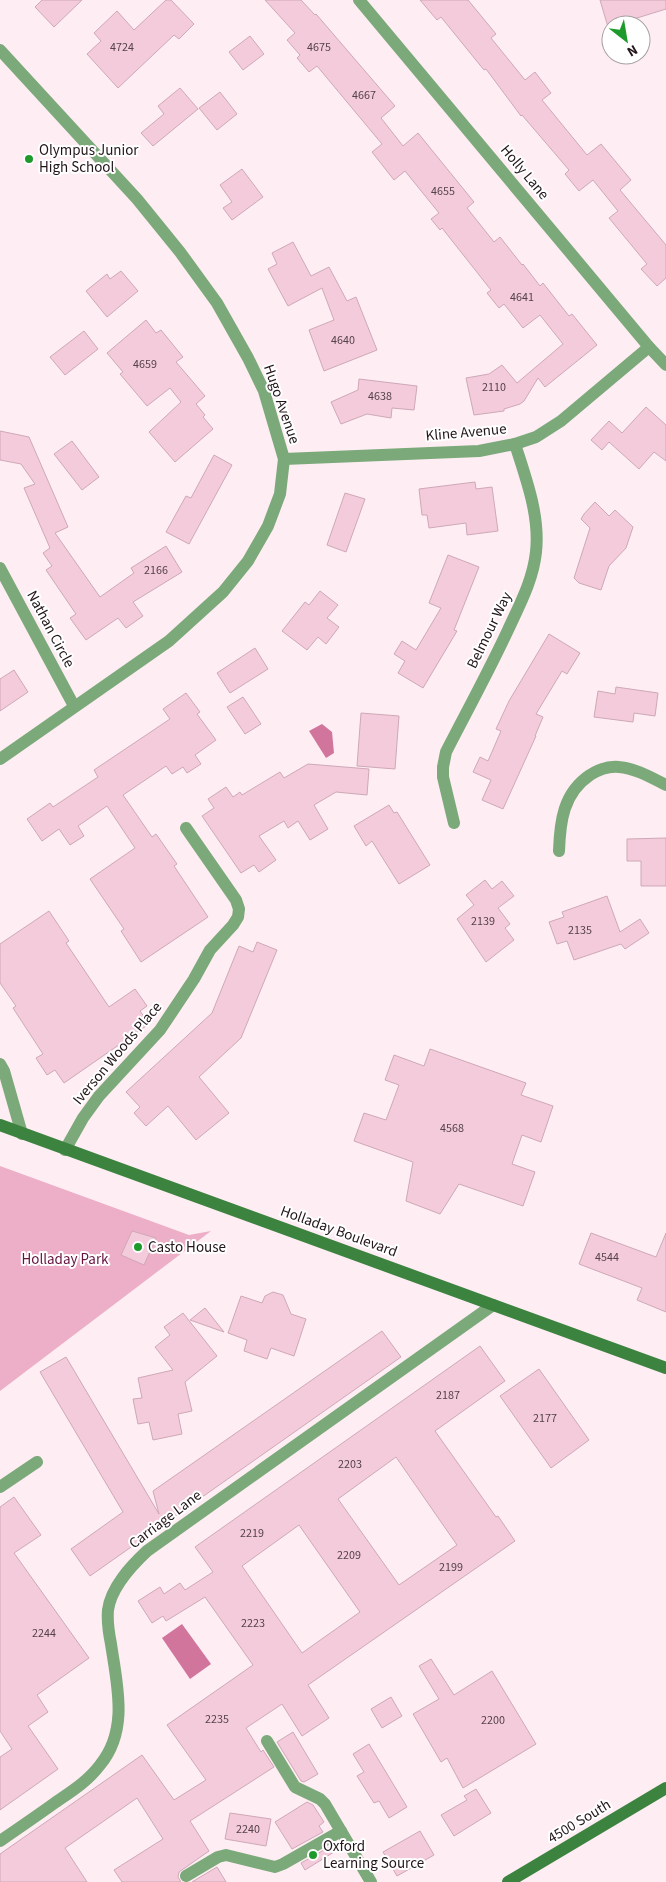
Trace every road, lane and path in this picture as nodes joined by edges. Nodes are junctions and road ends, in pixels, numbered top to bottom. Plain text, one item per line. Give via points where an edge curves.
1 (361, 1) edge
2 (0, 50) edge
3 (649, 347) junction
4 (666, 365) edge
5 (515, 444) junction
6 (284, 459) junction
7 (0, 568) edge
8 (74, 706) junction
9 (0, 758) edge
10 (666, 785) edge
11 (454, 823) dead end
12 (186, 828) dead end
13 (559, 851) dead end
14 (0, 1064) edge
15 (0, 1125) edge
16 (22, 1134) junction
17 (65, 1150) junction
18 (493, 1305) junction
19 (666, 1368) edge
20 (37, 1462) dead end
21 (0, 1487) edge
22 (267, 1741) dead end
23 (666, 1788) edge
24 (341, 1831) junction
25 (0, 1841) edge
26 (186, 1876) dead end
27 (371, 1882) edge
28 (508, 1882) edge

1 - 3 street, Holly Lane
2 - 6 street, Hugo Avenue via 137,200 217,303 264,391
3 - 4 street, Holly Lane
3 - 5 street, Kline Avenue via 561,421 536,437
5 - 6 street, Kline Avenue via 479,450
5 - 11 street, Belmour Way via 530,490 536,551 530,583 446,752 443,777
6 - 8 street, Hugo Avenue via 280,494 268,526 248,560 223,592 169,641
7 - 8 street, Nathan Circle
8 - 9 street, Hugo Avenue
10 - 13 street via 620,767 601,769 592,774 576,788 565,805
12 - 17 street, Iverson Woods Place via 236,900 238,917 210,950 160,1030 99,1096
14 - 16 street
15 - 16 street, Holladay Boulevard
16 - 17 street, Holladay Boulevard
17 - 18 street, Holladay Boulevard
18 - 19 street, Holladay Boulevard
18 - 25 street, Carriage Lane via 147,1551 130,1568 108,1609 120,1705 113,1742 102,1764 86,1781
20 - 21 street
22 - 24 street via 295,1787 320,1799
23 - 28 street, 4500 South
24 - 26 street via 275,1867 226,1855
24 - 27 street

